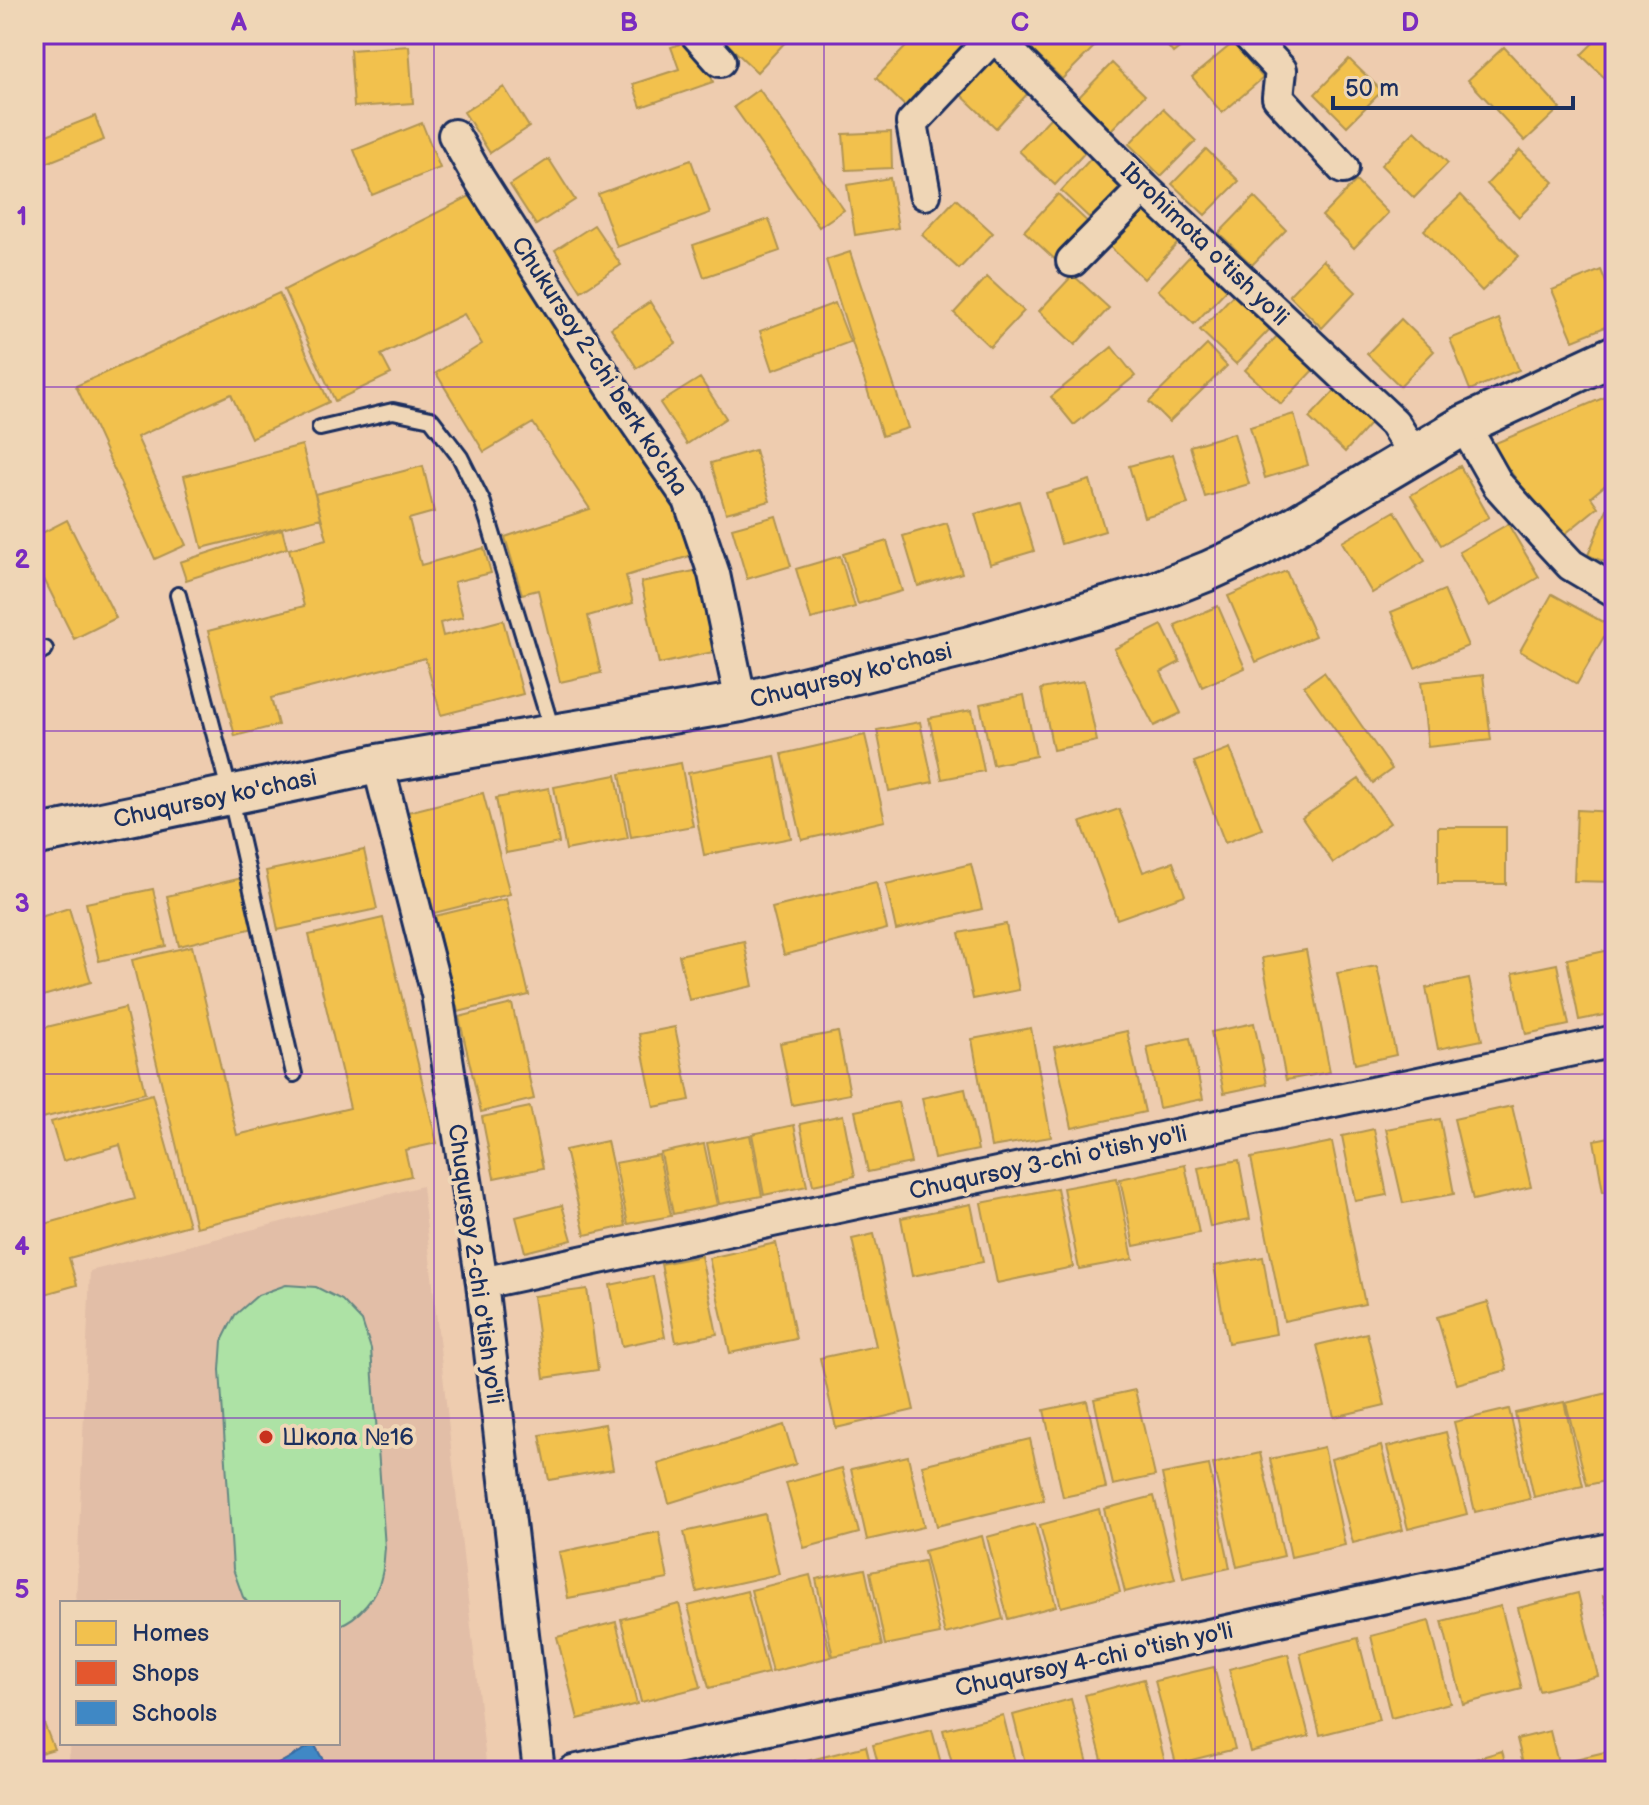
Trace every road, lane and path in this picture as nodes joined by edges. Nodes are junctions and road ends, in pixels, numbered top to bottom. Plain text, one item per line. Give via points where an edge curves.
1 (696, 34) edge
2 (1247, 34) edge
3 (993, 35) edge
4 (720, 61) dead end
5 (454, 135) dead end
6 (1343, 168) dead end
7 (1144, 188) junction
8 (925, 194) dead end
9 (1072, 261) dead end
10 (1615, 355) edge
11 (1464, 425) junction
12 (320, 428) dead end
13 (1414, 455) junction
14 (1615, 591) edge
15 (178, 595) dead end
16 (741, 702) junction
17 (553, 734) junction
18 (378, 764) junction
19 (230, 794) junction
20 (34, 836) edge
21 (1615, 1041) edge
22 (294, 1074) dead end
23 (482, 1283) junction
24 (1615, 1548) edge
25 (539, 1771) edge
26 (573, 1771) edge

1 - 4 street
2 - 6 street via 1281,70 1278,97
3 - 7 street, Ibrohimota o'tish yo'li
3 - 8 street via 912,123
5 - 16 street, Chukursoy 2-chi berk ko'cha via 689,500 714,574
7 - 9 street
7 - 13 street, Ibrohimota o'tish yo'li via 1394,423
10 - 11 street, Chuqursoy ko'chasi
11 - 13 street, Chuqursoy ko'chasi
11 - 14 street via 1498,485 1543,535 1571,565
12 - 17 lane via 393,411 431,419 460,457 483,503
13 - 16 street, Chuqursoy ko'chasi via 1256,549 1155,592 986,642
15 - 19 lane
16 - 17 street, Chuqursoy ko'chasi
17 - 18 street, Chuqursoy ko'chasi
18 - 19 street, Chuqursoy ko'chasi
18 - 23 street, Chuqursoy 2-chi o'tish yo'li via 437,994
19 - 20 street, Chuqursoy ko'chasi
19 - 22 lane
21 - 23 street, Chuqursoy 3-chi o'tish yo'li
23 - 25 street, Chuqursoy 2-chi o'tish yo'li
24 - 26 street, Chuqursoy 4-chi o'tish yo'li

